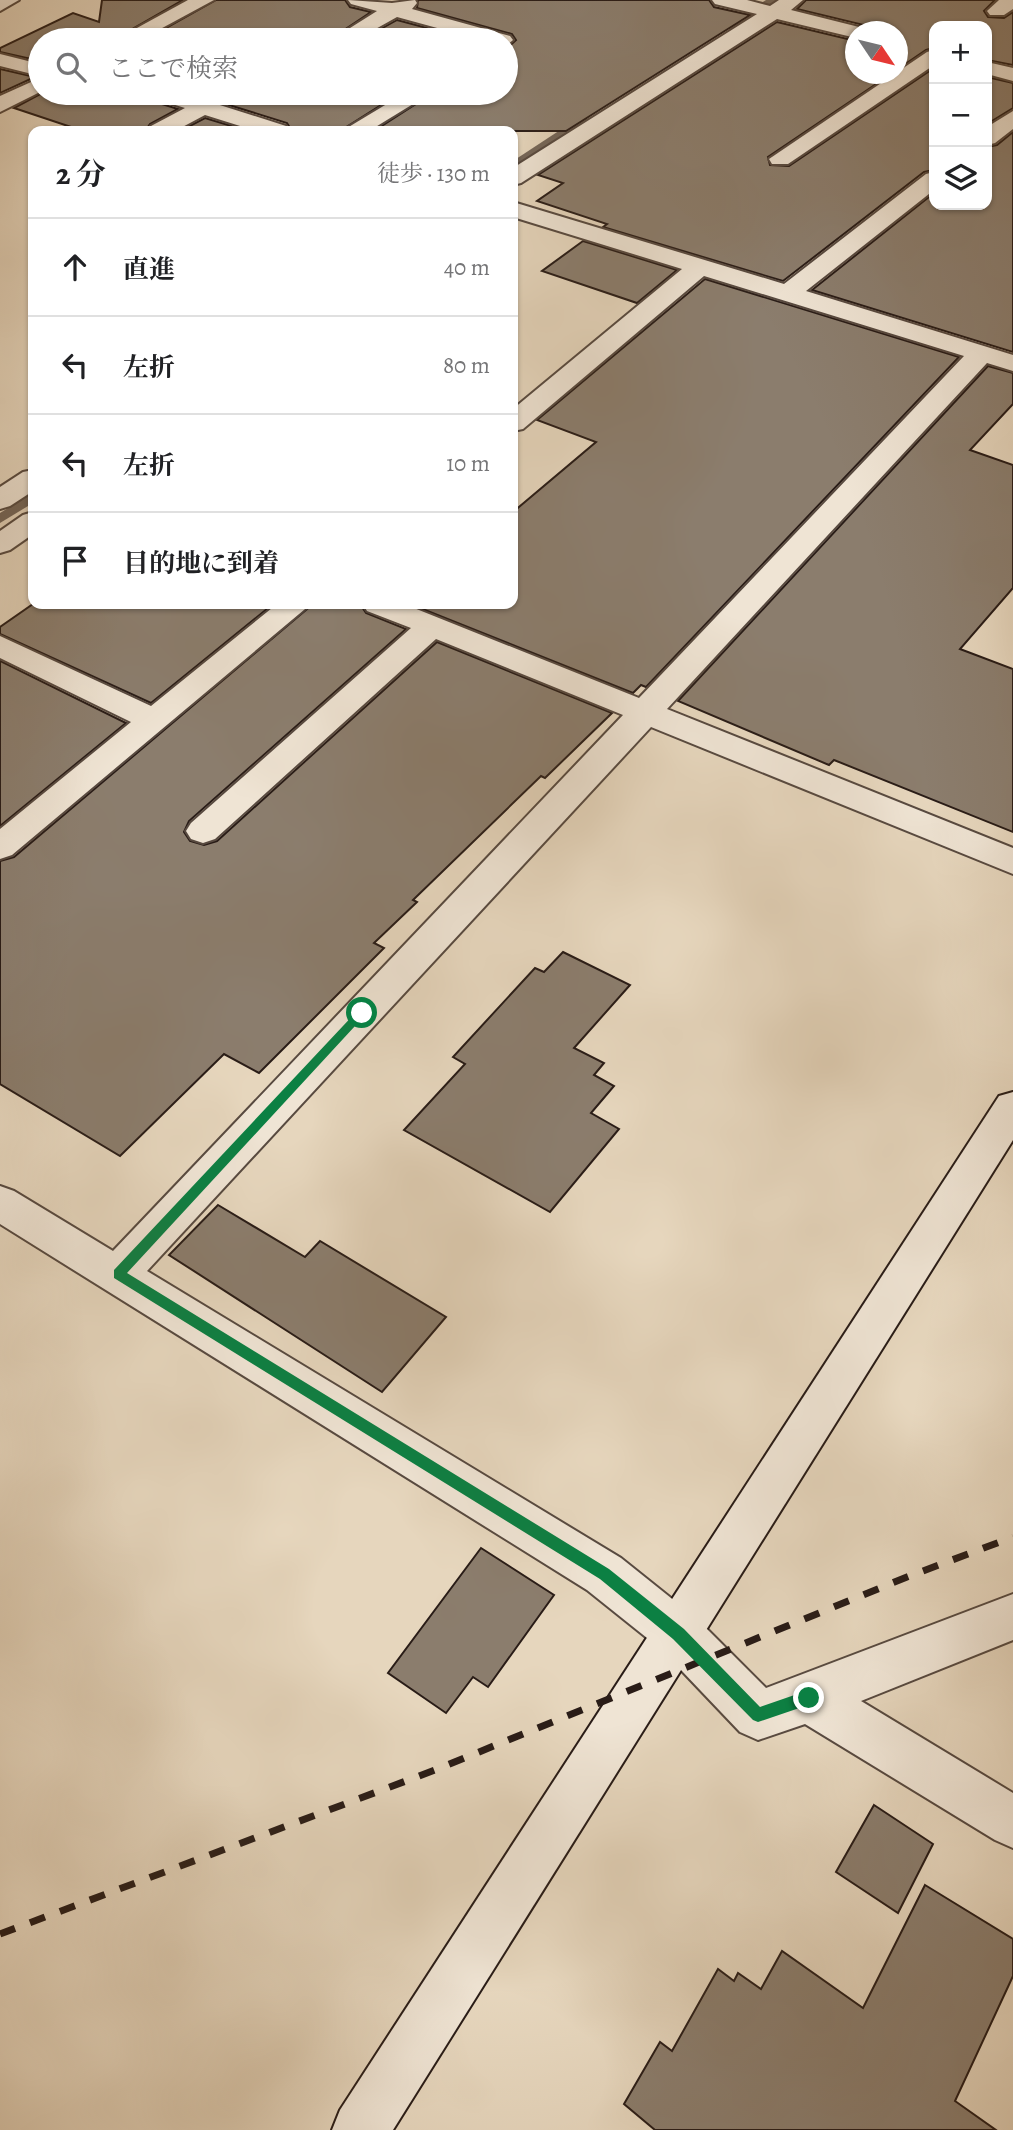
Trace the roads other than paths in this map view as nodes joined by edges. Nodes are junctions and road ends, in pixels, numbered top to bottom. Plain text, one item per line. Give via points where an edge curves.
1 (9, 0) edge
2 (204, 0) edge
3 (358, 0) edge
4 (722, 0) edge
5 (0, 5) edge
6 (404, 5) edge
7 (772, 7) edge
8 (149, 28) edge
9 (363, 28) edge
10 (467, 28) edge
11 (845, 29) edge
12 (910, 47) dead end
13 (929, 53) edge
14 (929, 58) edge
15 (0, 60) edge
16 (28, 67) edge
17 (992, 69) edge
18 (1013, 75) edge
19 (28, 90) edge
20 (0, 105) edge
21 (197, 105) edge
22 (220, 105) edge
23 (399, 105) edge
24 (209, 109) junction
25 (1013, 118) edge
26 (170, 126) edge
27 (262, 126) edge
28 (362, 126) edge
29 (992, 134) edge
30 (780, 159) dead end
31 (518, 175) edge
32 (929, 183) edge
33 (518, 211) edge
34 (699, 267) junction
35 (787, 294) junction
36 (981, 354) junction
37 (1013, 363) edge
38 (518, 419) edge
39 (28, 488) edge
40 (10, 524) edge
41 (290, 609) edge
42 (390, 609) edge
43 (432, 626) junction
44 (0, 646) edge
45 (644, 712) junction
46 (154, 720) junction
47 (203, 831) dead end
48 (0, 847) edge
49 (1013, 862) edge
50 (1013, 1107) edge
51 (0, 1203) edge
52 (118, 1274) junction
53 (1013, 1617) edge
54 (678, 1634) junction
55 (809, 1698) junction
56 (1013, 1822) edge
57 (360, 2130) edge

1 - 5 street
2 - 8 street
3 - 6 street
4 - 7 street
6 - 9 street
6 - 10 street
7 - 11 street
7 - 31 street
12 - 13 street
14 - 30 street
15 - 16 street
17 - 18 street
19 - 20 street
21 - 24 street
22 - 24 street
23 - 28 street
24 - 26 street
24 - 27 street
25 - 29 street
32 - 35 street
33 - 34 street
34 - 35 street
34 - 38 street
35 - 36 street
36 - 37 street
36 - 45 street
39 - 40 street
41 - 46 street
42 - 43 street
43 - 45 street
43 - 47 street
44 - 46 street
45 - 49 street
45 - 52 street
46 - 48 street
50 - 54 street
51 - 52 street
52 - 54 street via 604,1574
53 - 55 street
54 - 55 street via 758,1715
54 - 57 street
55 - 56 street

